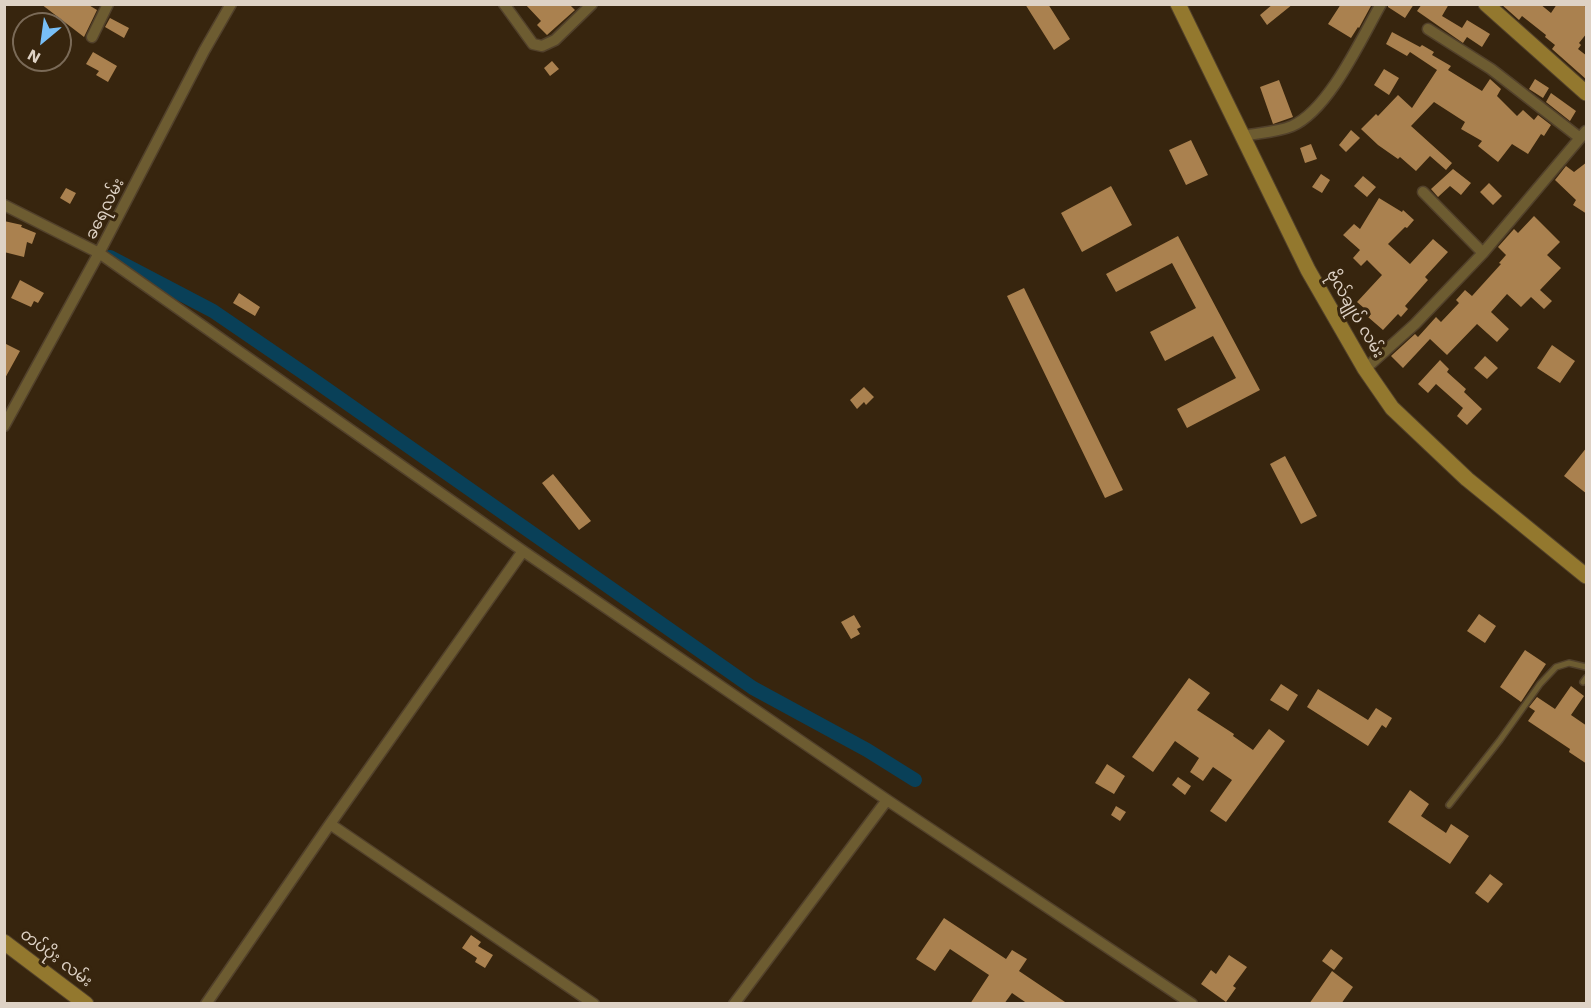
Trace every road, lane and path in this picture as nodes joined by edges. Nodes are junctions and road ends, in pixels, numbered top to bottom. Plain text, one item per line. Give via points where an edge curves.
1 (108, 4) edge
2 (231, 4) edge
3 (504, 4) edge
4 (592, 4) edge
5 (1178, 4) edge
6 (1381, 4) edge
7 (1485, 4) edge
8 (1428, 29) dead end
9 (92, 37) dead end
10 (1587, 93) edge
11 (1583, 134) edge
12 (1242, 136) junction
13 (1423, 192) dead end
14 (4, 205) edge
15 (99, 253) junction
16 (1483, 253) junction
17 (1365, 369) junction
18 (4, 426) edge
19 (523, 551) junction
20 (1587, 576) edge
21 (1587, 667) edge
22 (888, 800) junction
23 (1449, 805) dead end
24 (330, 824) junction
25 (4, 942) edge
26 (86, 1004) edge
27 (206, 1004) edge
28 (594, 1004) edge
29 (734, 1004) edge
30 (1192, 1004) edge

1 - 9 street
2 - 15 street, ခရေလမ်း
3 - 4 street via 533,44 542,46 555,40
5 - 12 main road, ဗိုလ်ချုပ် လမ်း
6 - 12 street via 1318,108 1291,127
7 - 10 main road
8 - 11 street
11 - 16 street
12 - 17 main road, ဗိုလ်ချုပ် လမ်း via 1308,270
13 - 16 street
14 - 15 street
15 - 18 street, ခရေလမ်း
15 - 19 street
16 - 17 street
17 - 20 main road, ဗိုလ်ချုပ် လမ်း via 1392,408 1419,435
19 - 22 street
19 - 24 street
21 - 23 lane via 1569,663 1556,667
22 - 29 street
22 - 30 street
24 - 27 street
24 - 28 street
25 - 26 main road, တပ်ပိုး လမ်း

